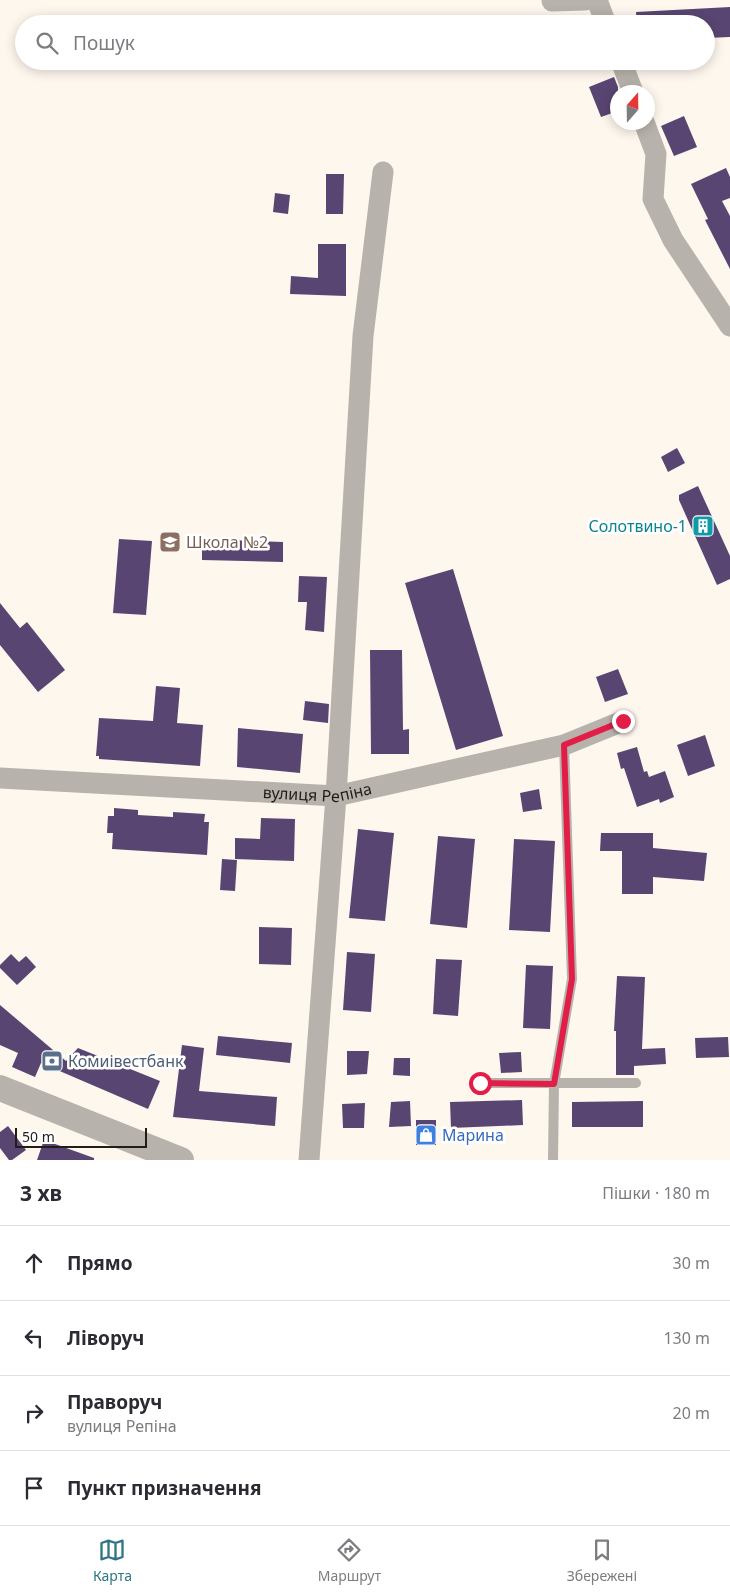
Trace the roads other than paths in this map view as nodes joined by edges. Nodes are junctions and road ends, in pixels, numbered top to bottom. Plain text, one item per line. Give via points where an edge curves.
1 (586, 0) edge
2 (597, 0) edge
3 (551, 1) edge
4 (603, 15) edge
5 (624, 70) edge
6 (630, 85) edge
7 (647, 130) edge
8 (383, 172) dead end
9 (730, 326) edge
10 (623, 721) dead end
11 (564, 745) junction
12 (0, 778) edge
13 (336, 796) junction
14 (480, 1083) dead end
15 (636, 1083) dead end
16 (554, 1084) junction
17 (0, 1088) edge
18 (181, 1160) edge
19 (309, 1160) edge
20 (553, 1160) edge

1 - 3 street
2 - 4 street
5 - 6 street
7 - 9 street via 656,154 653,199 673,240
8 - 13 street via 363,336
10 - 11 street, вулиця Репіна
11 - 13 street, вулиця Репіна
11 - 16 lane via 572,979
12 - 13 street, вулиця Репіна
13 - 19 street
14 - 16 lane
15 - 16 lane
16 - 20 lane
17 - 18 street

